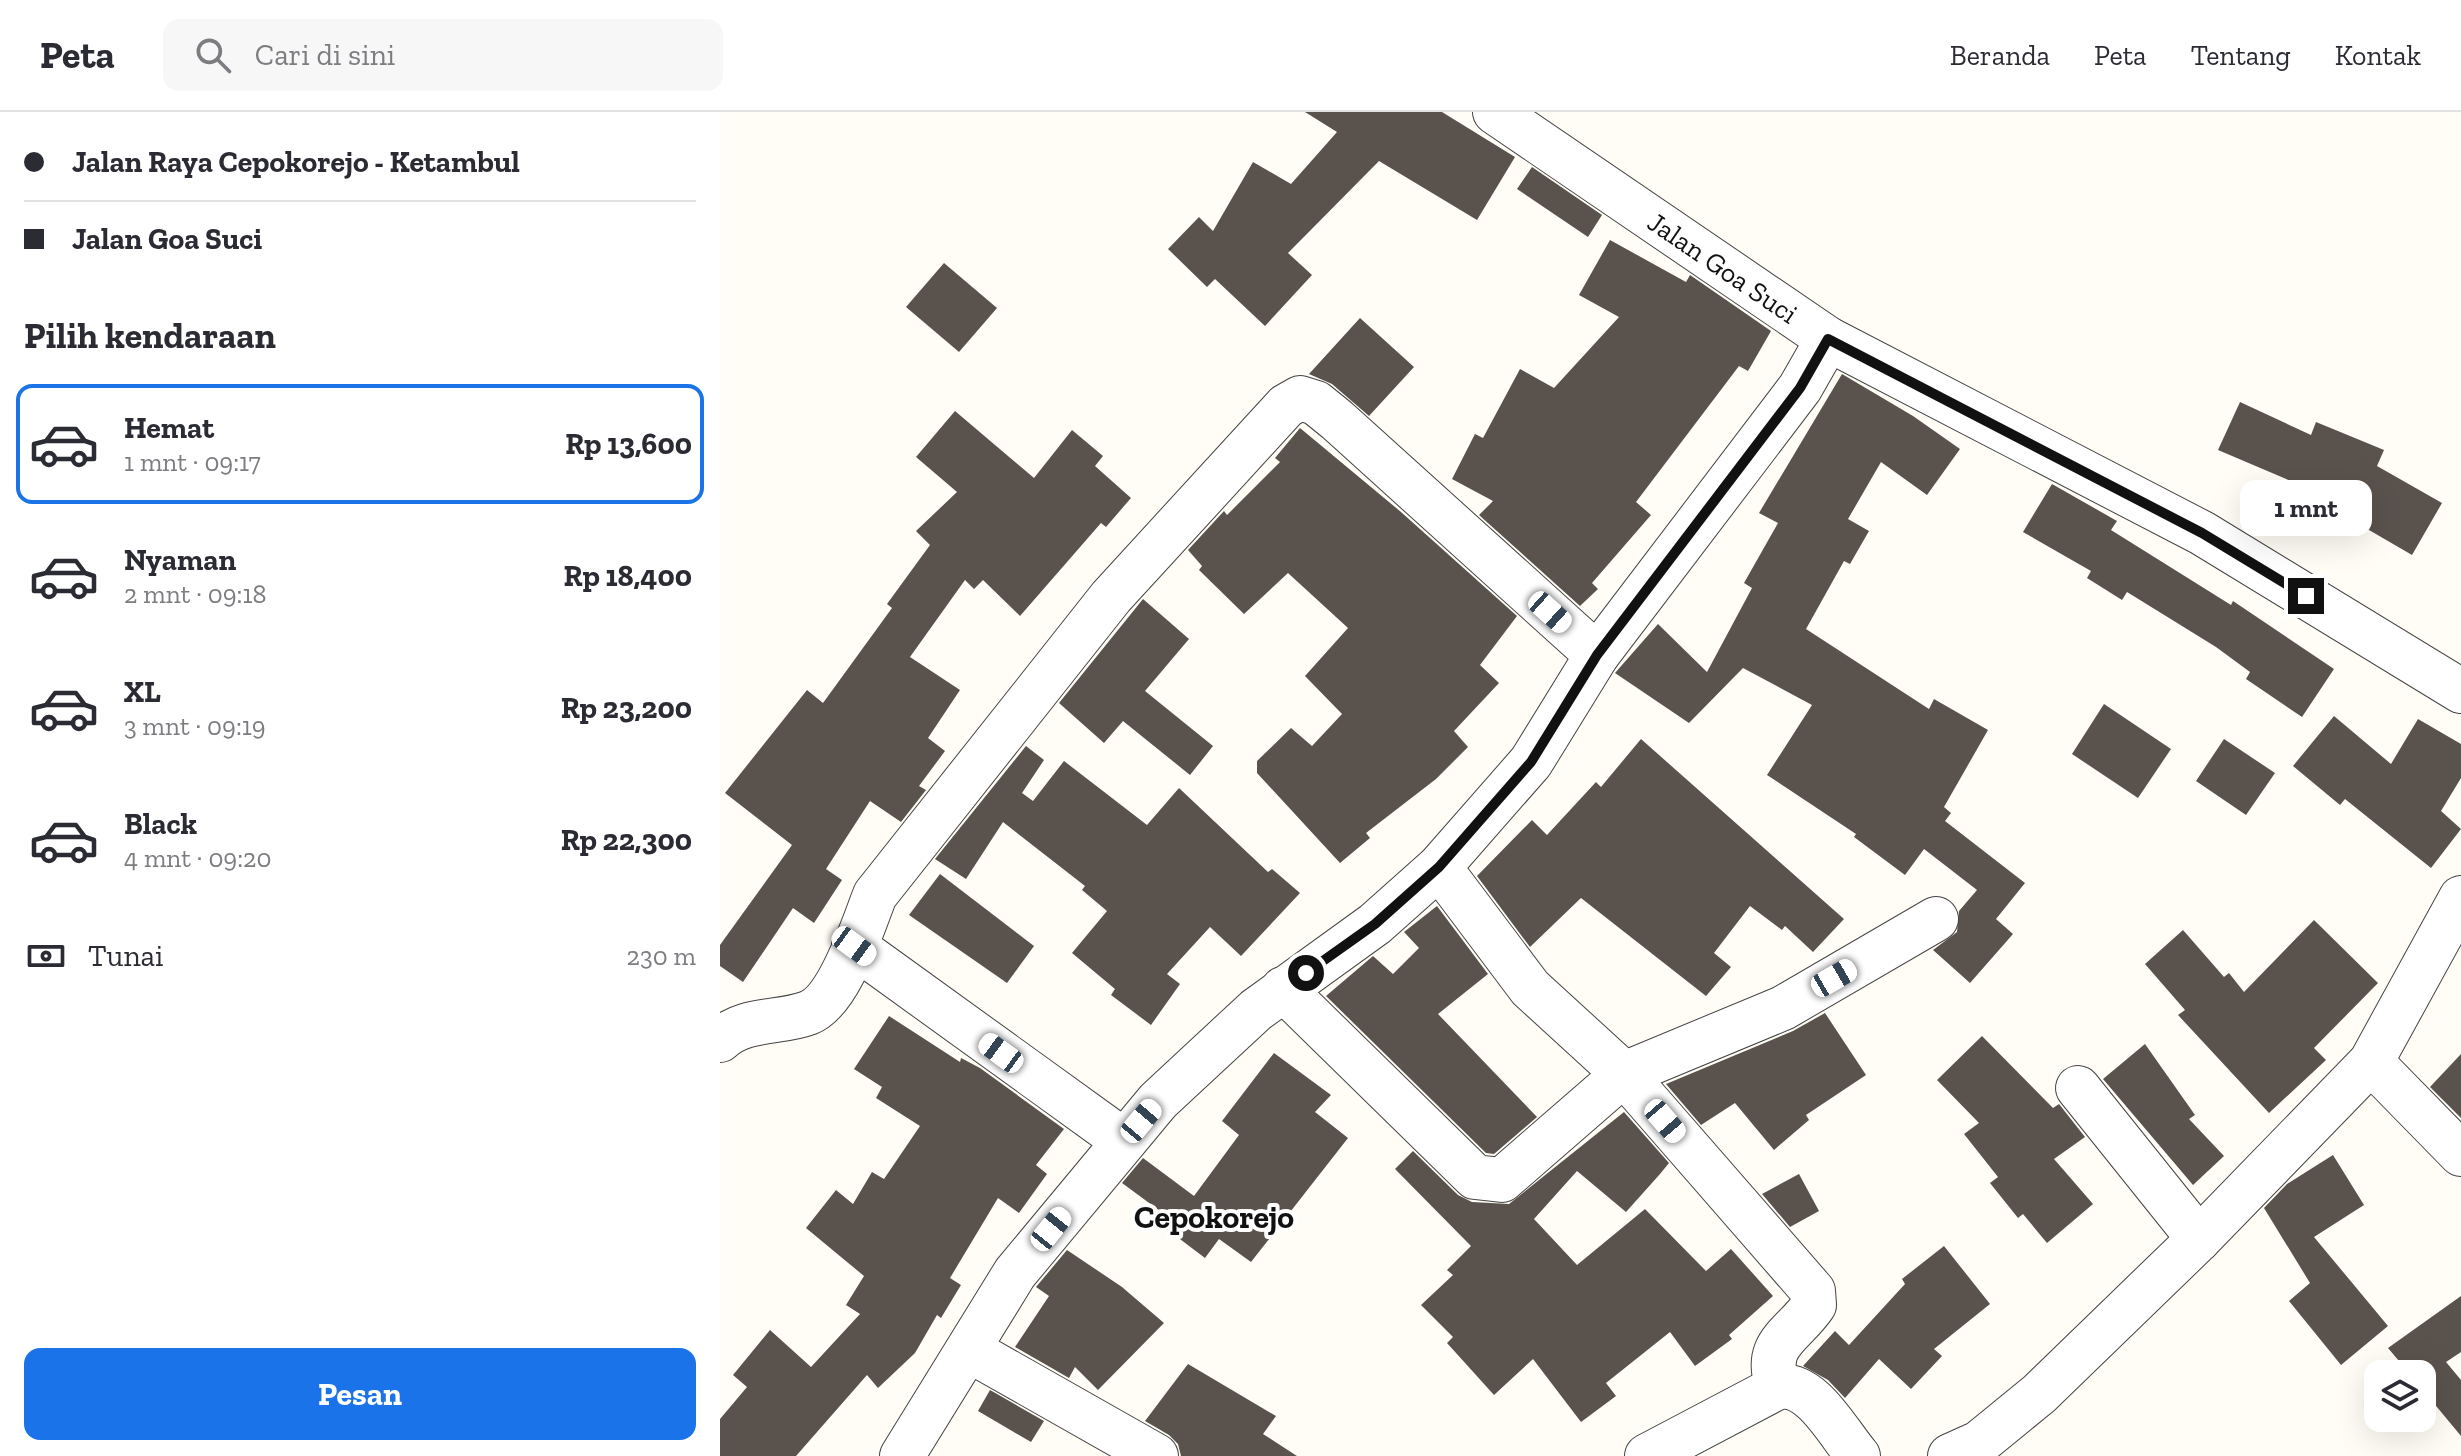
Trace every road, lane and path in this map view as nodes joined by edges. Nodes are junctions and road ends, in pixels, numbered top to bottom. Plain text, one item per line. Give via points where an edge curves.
1 (1495, 112) edge
2 (1828, 339) junction
3 (1597, 655) junction
4 (2461, 691) edge
5 (1439, 867) junction
6 (2461, 898) edge
7 (1936, 919) dead end
8 (854, 946) junction
9 (1283, 989) junction
10 (720, 1040) edge
11 (2371, 1062) junction
12 (1624, 1074) junction
13 (2078, 1088) dead end
14 (1124, 1141) junction
15 (2461, 1154) edge
16 (2199, 1239) junction
17 (969, 1350) junction
18 (1778, 1387) junction
19 (902, 1456) edge
20 (1156, 1456) edge
21 (1647, 1456) edge
22 (1858, 1456) edge
23 (1950, 1456) edge

1 - 2 street, Jalan Goa Suci
2 - 3 street via 1800,388
2 - 4 street, Jalan Goa Suci via 2202,533
3 - 5 street via 1531,762
3 - 8 street via 1337,420 1300,398 1286,406 1111,597 875,895
5 - 9 street via 1375,924
5 - 12 street via 1530,988
6 - 11 street
7 - 12 street via 1783,1008
8 - 10 street via 826,998 811,1012 732,1029
8 - 14 street
9 - 12 street via 1483,1180 1502,1180 1515,1171
9 - 14 street via 1158,1101
11 - 15 street
11 - 16 street
12 - 18 street via 1813,1291 1814,1305 1775,1352
13 - 16 street
14 - 17 street via 1015,1273
16 - 23 street via 2039,1394 1979,1443
17 - 19 street
17 - 20 street
18 - 21 street
18 - 22 street via 1791,1385 1808,1395

